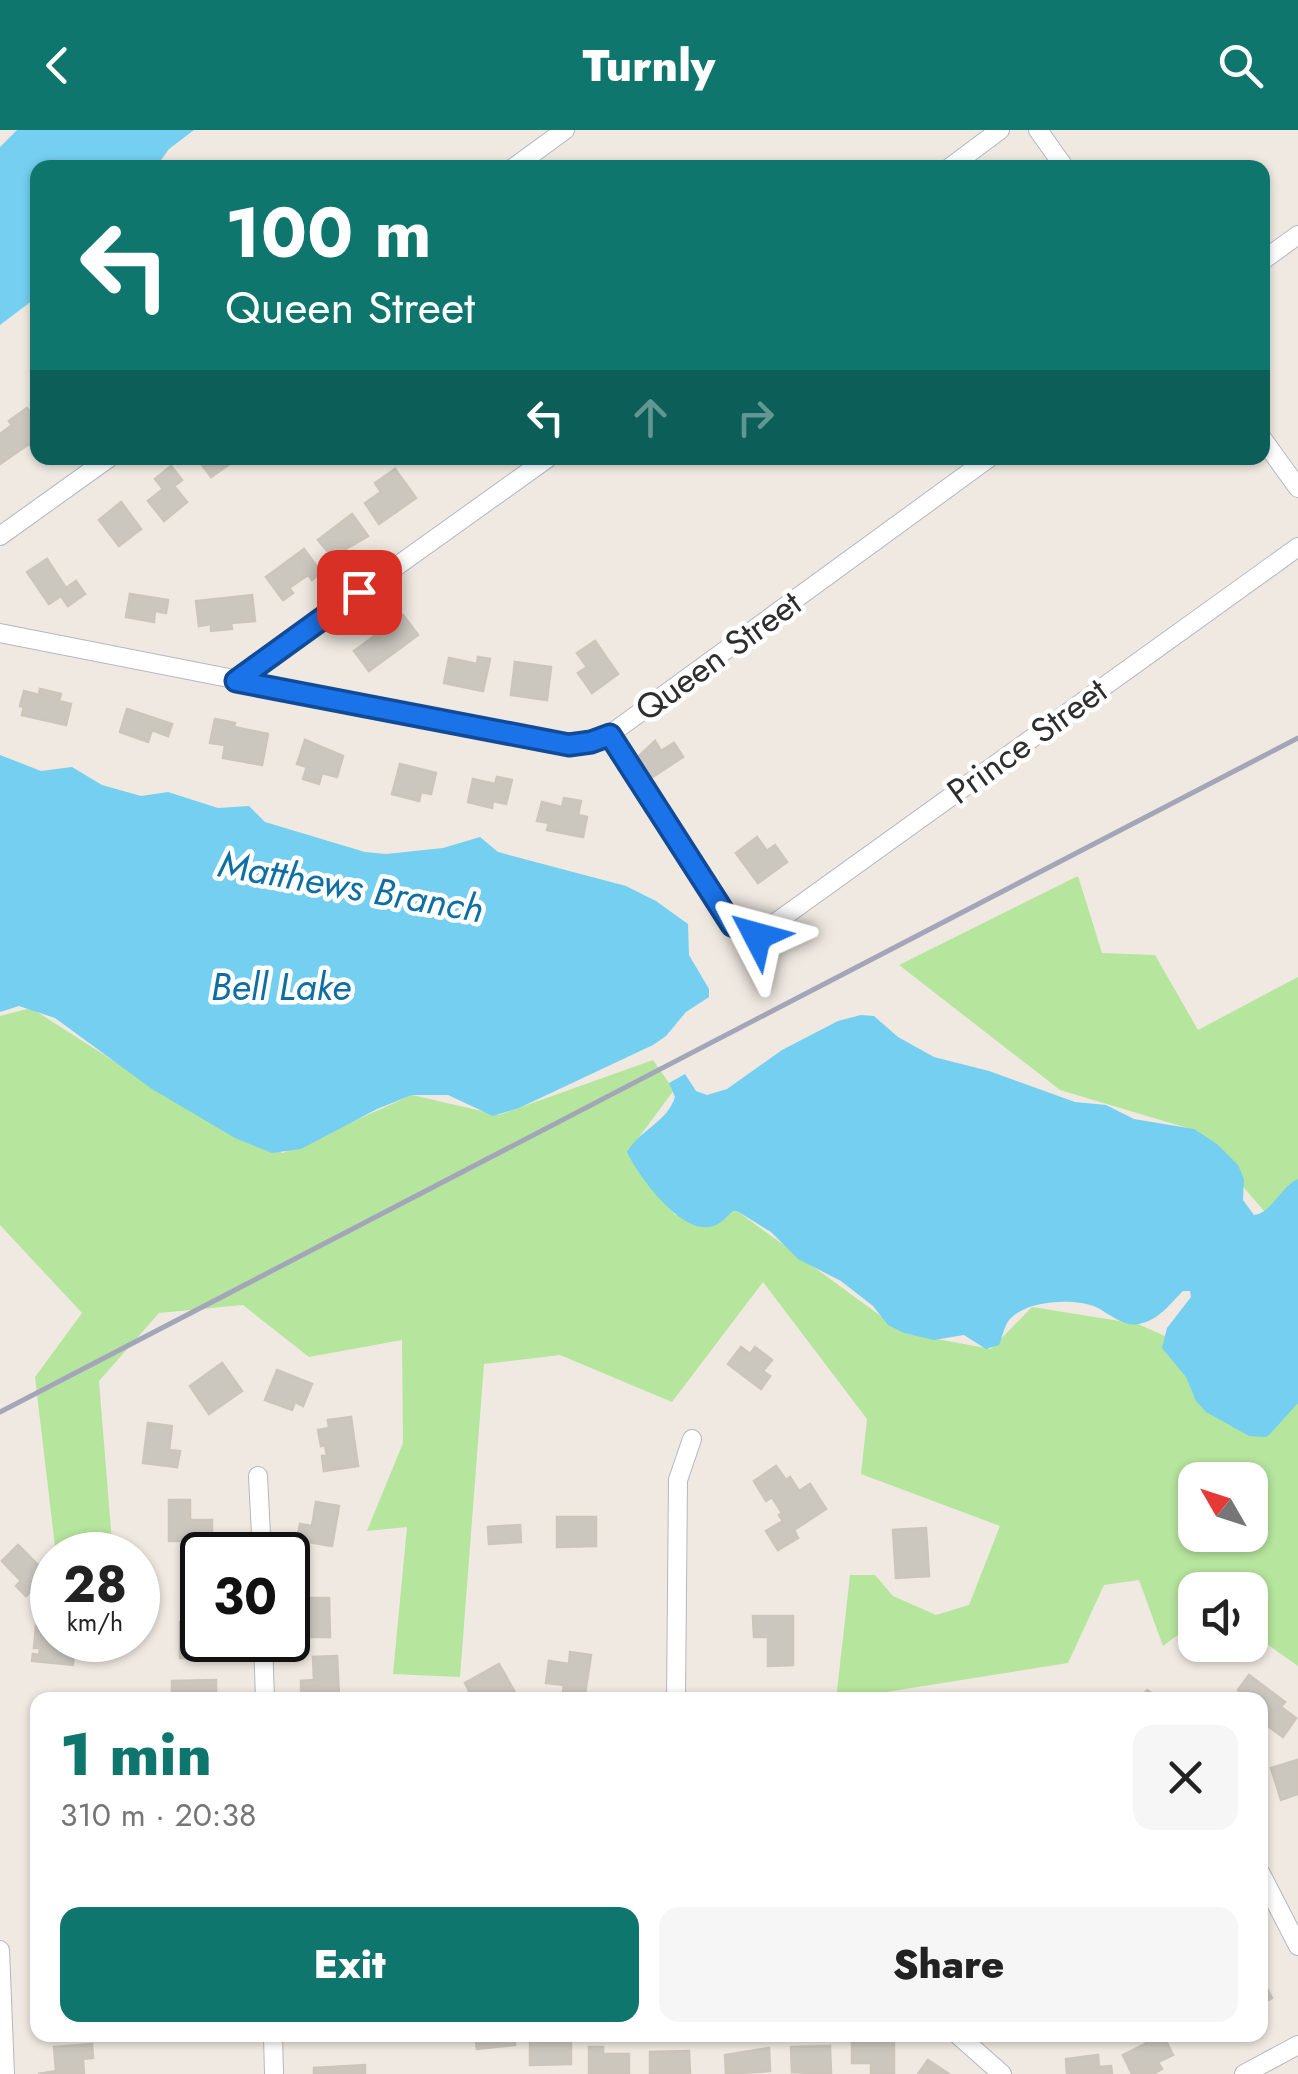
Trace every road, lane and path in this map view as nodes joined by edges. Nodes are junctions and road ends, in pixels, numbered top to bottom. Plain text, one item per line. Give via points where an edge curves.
1 (565, 130) edge
2 (1000, 130) edge
3 (1038, 130) edge
4 (524, 160) edge
5 (960, 160) edge
6 (1060, 160) edge
7 (1298, 235) edge
8 (1270, 255) edge
9 (1270, 449) edge
10 (99, 465) edge
11 (538, 465) edge
12 (979, 465) edge
13 (1298, 488) edge
14 (0, 536) edge
15 (1298, 546) edge
16 (0, 633) edge
17 (236, 681) junction
18 (610, 735) junction
19 (692, 1439) dead end
20 (258, 1476) dead end
21 (261, 1532) edge
22 (264, 1662) edge
23 (265, 1692) edge
24 (676, 1692) edge
25 (1268, 1888) edge
26 (1298, 1946) edge
27 (0, 1950) edge
28 (273, 2042) edge
29 (966, 2042) edge
30 (1298, 2045) edge
31 (5, 2074) edge
32 (274, 2074) edge
33 (1002, 2074) edge
34 (1244, 2074) edge

1 - 4 street
2 - 5 street
3 - 6 street
7 - 8 street
9 - 13 street
10 - 14 street
11 - 17 street
12 - 18 street, Queen Street
15 - 18 street, Prince Street via 757,936 732,925
16 - 17 street, Queen Street
17 - 18 street, Queen Street via 569,745
19 - 24 street via 678,1480
20 - 21 street
22 - 23 street
25 - 26 street
27 - 31 street
28 - 32 street
29 - 33 street
30 - 34 street

